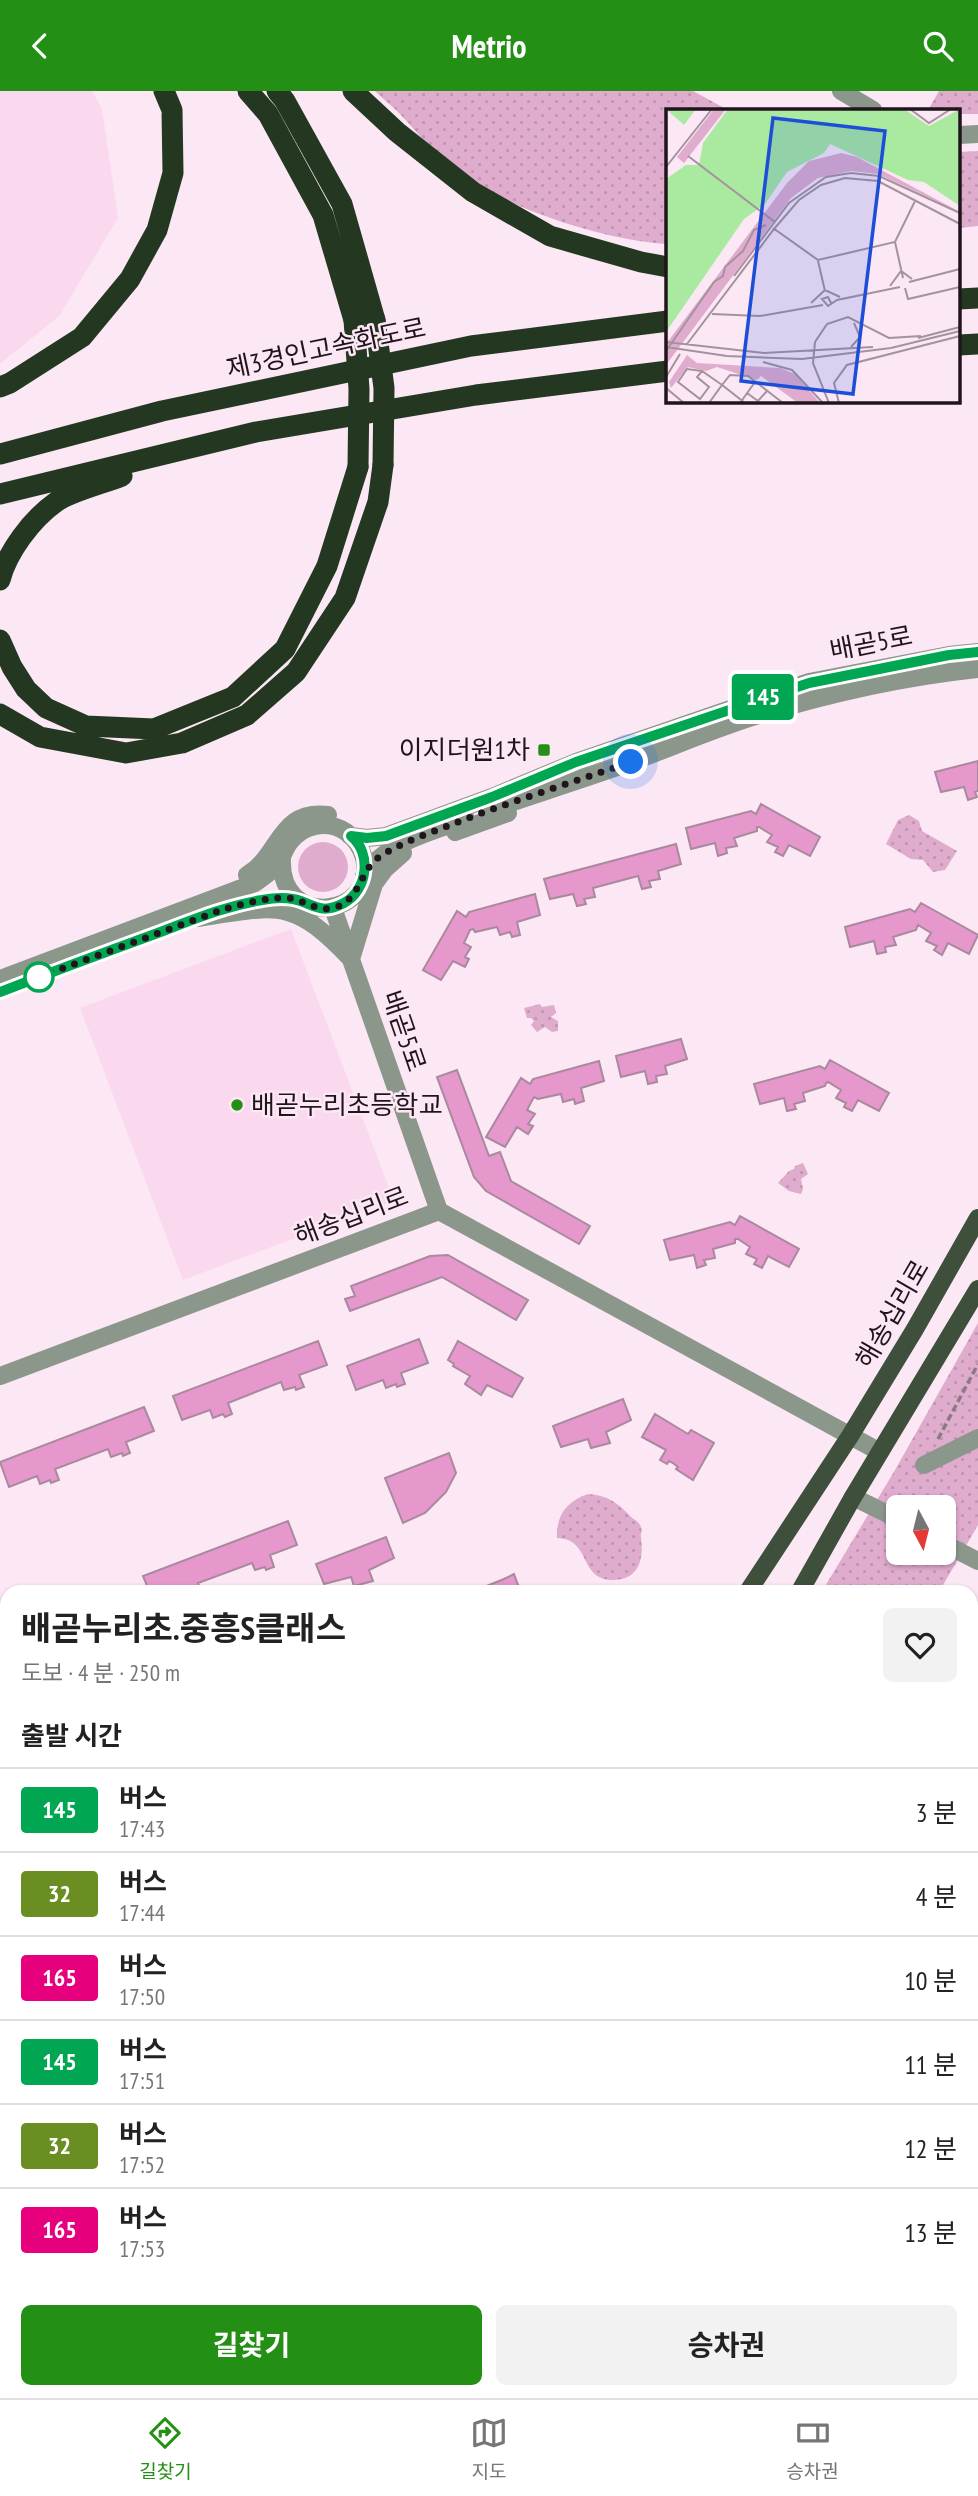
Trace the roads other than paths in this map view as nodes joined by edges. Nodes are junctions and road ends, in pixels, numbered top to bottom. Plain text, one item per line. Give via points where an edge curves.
1 (164, 91) edge
2 (248, 91) edge
3 (277, 91) edge
4 (353, 91) edge
5 (851, 94) edge
6 (872, 109) edge
7 (978, 134) edge
8 (960, 135) edge
9 (666, 267) edge
10 (960, 297) edge
11 (978, 298) edge
12 (364, 320) junction
13 (666, 321) edge
14 (978, 344) edge
15 (960, 345) edge
16 (666, 370) edge
17 (0, 387) edge
18 (256, 432) junction
19 (0, 454) edge
20 (0, 494) edge
21 (0, 580) edge
22 (0, 640) edge
23 (978, 652) edge
24 (978, 669) edge
25 (0, 714) edge
26 (579, 771) junction
27 (351, 836) junction
28 (282, 858) junction
29 (364, 876) junction
30 (298, 900) junction
31 (333, 908) junction
32 (196, 912) junction
33 (351, 959) junction
34 (0, 979) edge
35 (0, 992) edge
36 (439, 1211) junction
37 (978, 1217) edge
38 (978, 1289) edge
39 (0, 1376) edge
40 (850, 1436) junction
41 (978, 1437) edge
42 (880, 1452) junction
43 (924, 1465) road end
44 (853, 1497) junction
45 (886, 1513) edge
46 (956, 1550) edge
47 (974, 1559) edge
48 (752, 1585) edge
49 (804, 1585) edge

1 - 17 highway via 172,110 173,173 157,230 130,279 82,337
2 - 12 highway via 268,114 323,215
3 - 12 highway via 342,204
4 - 9 highway via 473,192 550,236
5 - 6 street
7 - 8 street
10 - 11 highway
12 - 22 highway, bridge via 358,467 327,566 285,649 233,697 154,729 86,726 46,708 26,689
12 - 25 highway, bridge via 384,388 378,502 345,597 296,672 247,715 182,743 126,753 40,737
13 - 19 highway, 제3경인고속화도로 via 471,346 162,411
14 - 15 highway
16 - 18 highway via 476,395
18 - 20 highway
18 - 21 highway via 57,501 17,541
23 - 26 street, 배곧5로 via 809,683
24 - 26 street, 배곧5로 via 809,701
26 - 27 street, 배곧5로 via 386,836
26 - 29 street, 배곧5로 via 415,839 380,857
26 - 32 street, 배곧5로 via 383,828 363,829 332,815 300,817 254,871
26 - 33 street via 503,815 401,854 374,884
27 - 28 street, 배곧5로 via 332,826 306,828 286,846
27 - 29 street via 362,851
28 - 30 street via 285,884
28 - 32 street, 배곧5로 via 256,883
29 - 31 street, 배곧5로 via 357,892
30 - 31 street, 배곧5로 via 318,909
30 - 32 street, 배곧5로 via 263,900
31 - 33 street, 배곧5로
32 - 33 street via 277,908 313,923
32 - 34 street, 배곧5로
32 - 35 street, 배곧5로
33 - 36 street, 배곧5로
36 - 39 street, 해송십리로
36 - 40 street, 해송십리로
37 - 40 main road, 해송십리로
38 - 42 main road
40 - 42 street, 해송십리로
40 - 48 main road, 해송십리로
41 - 43 street
42 - 44 main road
44 - 45 street
44 - 49 main road
46 - 47 street

